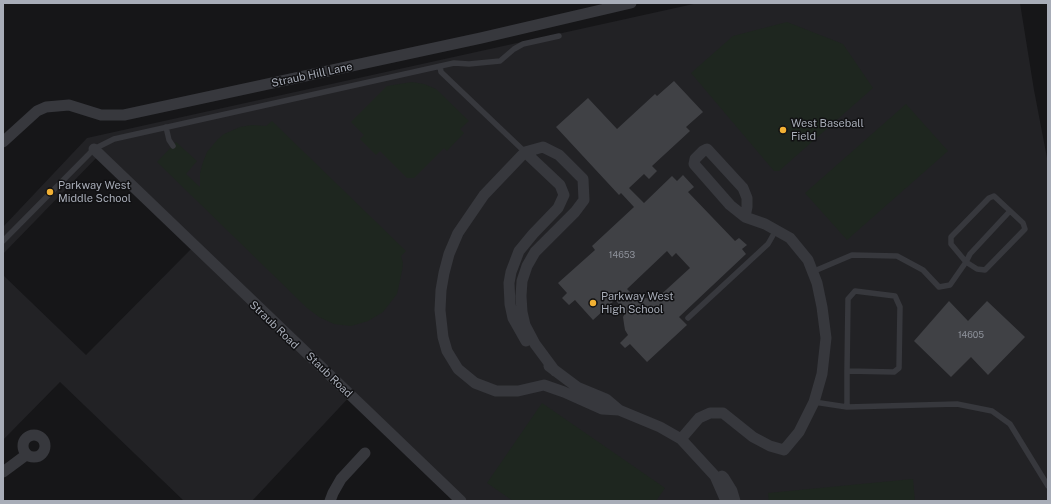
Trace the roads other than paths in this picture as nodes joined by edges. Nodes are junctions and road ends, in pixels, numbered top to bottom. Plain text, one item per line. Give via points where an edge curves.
1 (631, 3) edge
2 (559, 36) dead end
3 (440, 66) junction
4 (166, 126) junction
5 (3, 142) edge
6 (172, 146) dead end
7 (94, 148) junction
8 (525, 152) junction
9 (1010, 211) junction
10 (745, 217) junction
11 (776, 230) junction
12 (3, 241) edge
13 (966, 262) junction
14 (812, 272) junction
15 (688, 318) dead end
16 (555, 371) junction
17 (847, 371) junction
18 (814, 402) junction
19 (847, 407) junction
20 (619, 410) junction
21 (680, 439) junction
22 (365, 453) dead end
23 (26, 455) dead end
24 (707, 466) junction
25 (3, 472) edge
26 (1048, 486) edge
27 (330, 501) edge
28 (454, 501) edge
29 (461, 501) edge
30 (726, 501) edge
31 (736, 501) edge

1 - 5 street, Straub Hill Lane via 124,115 101,114 69,105 46,107 37,111
2 - 3 lane via 523,44 500,61
3 - 4 lane
3 - 8 lane via 441,72
4 - 6 lane
4 - 7 lane via 114,139
7 - 12 lane
7 - 28 street, Straub Road
7 - 29 street, Staub Road
8 - 16 street via 560,185 564,195 558,208 519,251 511,272 510,304 513,318 530,347
8 - 16 street via 543,147 559,155 583,179 584,200 576,212 535,252 522,281 520,296 525,325 535,344
8 - 20 street via 484,195 458,233 449,254 441,290 440,310 447,351 458,369 475,383 496,391 518,391 544,386 602,408
9 - 13 lane via 970,254
9 - 13 lane via 1023,223 1025,229 985,270 977,270
9 - 13 lane via 994,196 989,198 951,238 951,244
10 - 10 street via 730,205 694,164 695,158 703,151 707,149 743,188 747,198
10 - 11 street
11 - 14 street via 790,238 808,260
11 - 15 lane via 768,244
13 - 14 lane via 950,285 939,287 923,270 897,256 852,255
14 - 18 street via 817,283 826,338 822,374
16 - 20 street via 577,387 606,399
17 - 17 lane via 848,299 855,291 894,296 900,307 899,368 894,372
17 - 19 lane
18 - 19 lane
18 - 21 street via 799,432 784,450 753,437 723,413 710,412 699,418
19 - 26 lane via 957,404 992,411 1010,424
20 - 21 street via 660,427
21 - 24 street
22 - 27 street via 341,479
23 - 25 street
24 - 30 street via 715,476
24 - 31 street via 724,478

